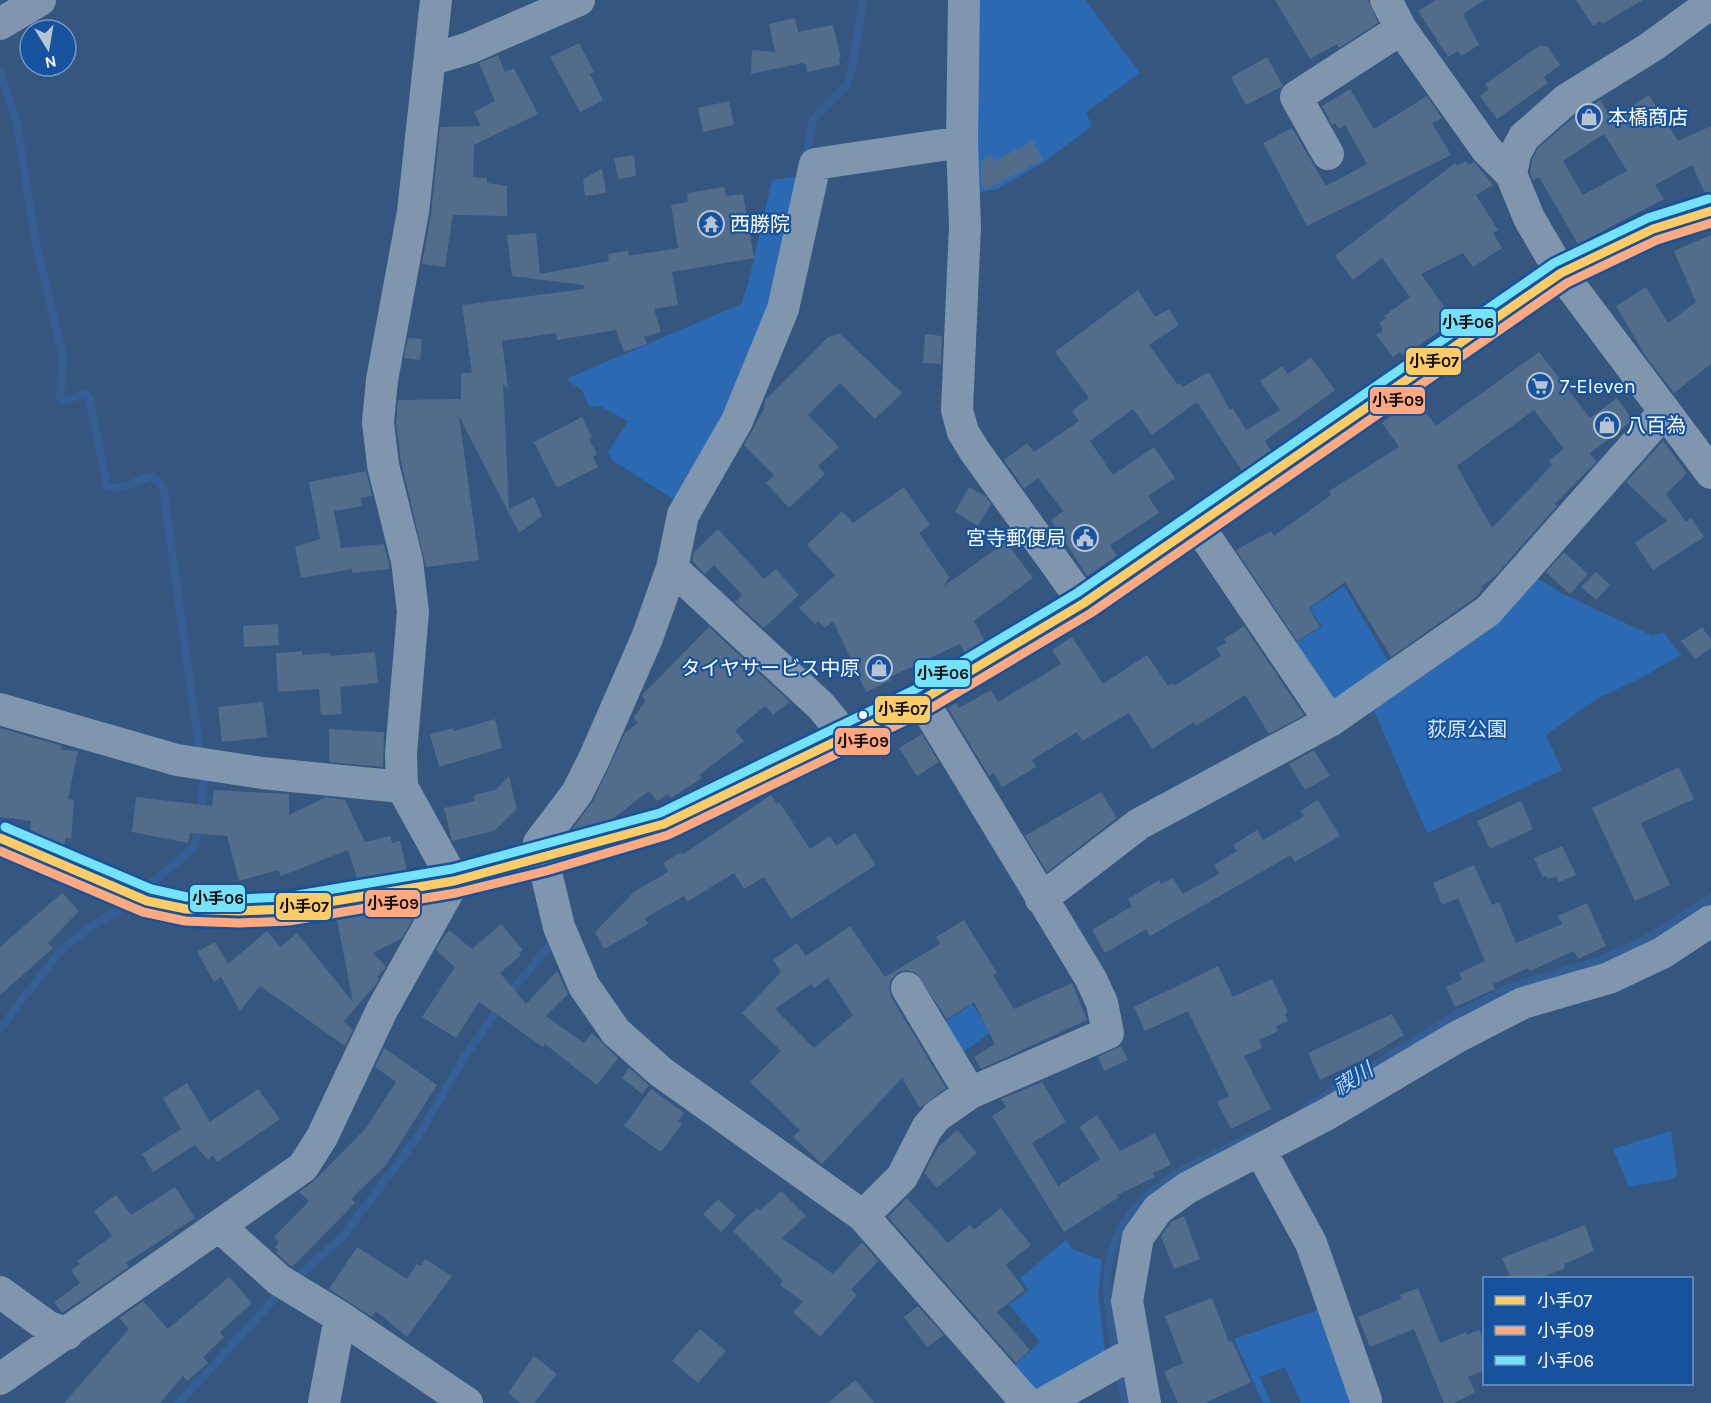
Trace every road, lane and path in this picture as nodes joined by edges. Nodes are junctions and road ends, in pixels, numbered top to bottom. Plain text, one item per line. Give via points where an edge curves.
1 (40, 0) edge
2 (436, 0) edge
3 (964, 0) edge
4 (1386, 0) edge
5 (1711, 3) edge
6 (562, 4) edge
7 (0, 24) edge
8 (1401, 29) junction
9 (430, 60) junction
10 (962, 142) junction
11 (1328, 154) dead end
12 (1511, 174) junction
13 (1711, 211) edge
14 (1561, 273) junction
15 (1665, 411) junction
16 (1710, 470) edge
17 (1197, 524) junction
18 (672, 568) junction
19 (1084, 603) junction
20 (922, 700) junction
21 (0, 709) edge
22 (1329, 721) junction
23 (847, 738) junction
24 (402, 787) junction
25 (0, 838) edge
26 (532, 862) junction
27 (454, 881) junction
28 (1041, 899) junction
29 (1711, 921) edge
30 (907, 988) dead end
31 (970, 1093) junction
32 (1260, 1150) junction
33 (863, 1216) junction
34 (219, 1226) junction
35 (0, 1292) edge
36 (340, 1317) junction
37 (67, 1334) junction
38 (1135, 1352) junction
39 (0, 1379) edge
40 (1366, 1400) dead end
41 (324, 1403) edge
42 (467, 1403) edge
43 (1028, 1403) edge
44 (1044, 1403) edge
45 (1145, 1403) edge

1 - 7 street
2 - 9 street
3 - 10 street
4 - 8 street
5 - 12 street via 1651,47 1568,99 1524,137
6 - 9 street via 469,48
8 - 11 street via 1296,97
8 - 12 street via 1487,150
9 - 24 street via 412,212 378,422 383,465 407,561 412,612
10 - 18 street via 815,164 783,309 737,421 683,515
10 - 19 street via 965,226 957,410 963,432 974,450
12 - 14 street via 1529,218
13 - 14 main road via 1679,218 1626,239
14 - 15 street
14 - 17 main road
15 - 16 street
15 - 22 street via 1488,611
17 - 19 main road
17 - 22 street
18 - 23 street via 821,706
18 - 26 street via 647,638 594,759 577,793 540,839
19 - 20 main road
20 - 23 main road
20 - 28 street
21 - 24 street via 177,759 262,773
22 - 28 street via 1139,824
23 - 26 main road via 664,824
24 - 27 street
25 - 27 main road via 147,901 186,909 287,909
26 - 27 main road
26 - 33 street via 584,986 616,1032 661,1072
27 - 34 street via 382,1010 322,1137 303,1167
28 - 31 street via 1091,980 1102,1004 1108,1033
29 - 32 street via 1662,953 1609,978 1523,1003
30 - 31 street
31 - 33 street via 937,1116 902,1177
32 - 38 street via 1172,1199 1158,1209 1138,1237 1127,1301
32 - 40 street via 1311,1243
33 - 43 street
34 - 36 street via 279,1280
34 - 37 street
35 - 37 street via 47,1326
36 - 41 street
36 - 42 street
37 - 39 street
38 - 44 street
38 - 45 street

